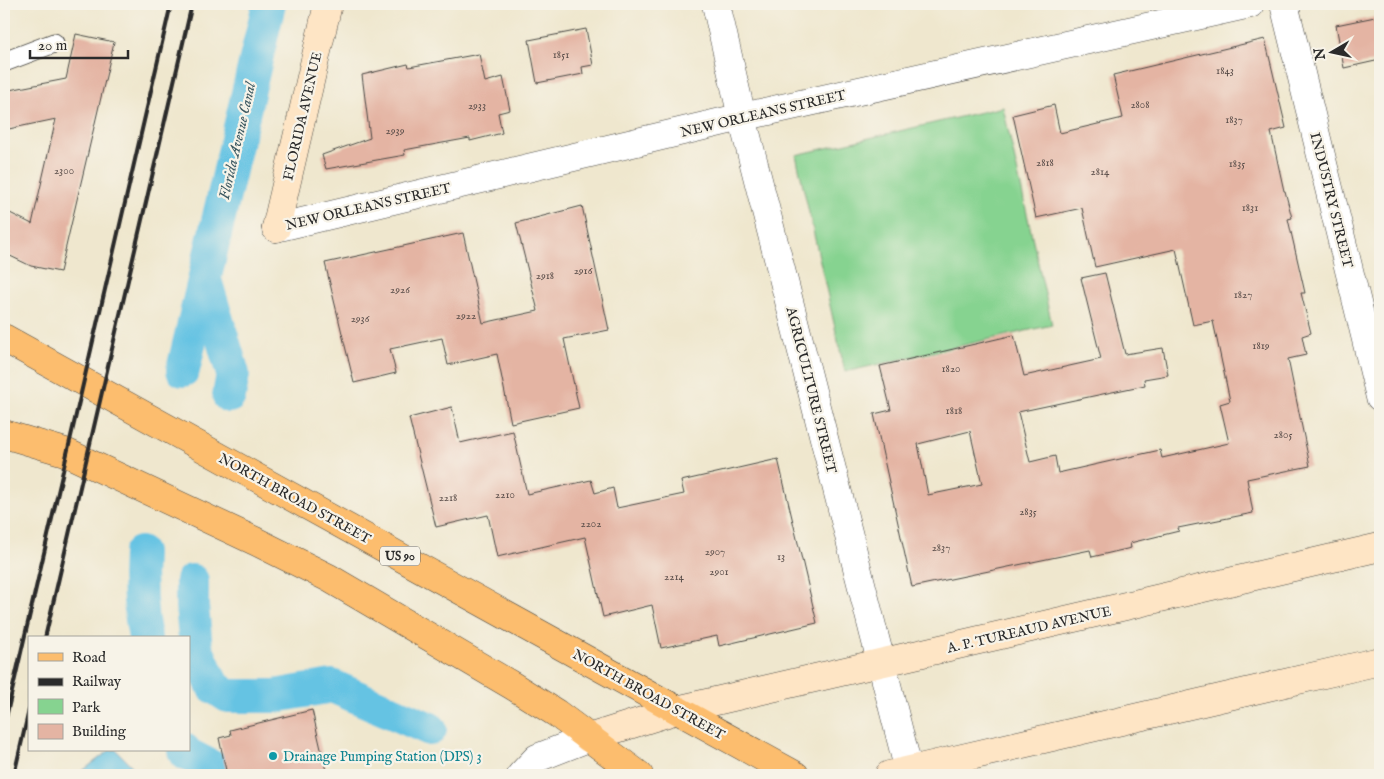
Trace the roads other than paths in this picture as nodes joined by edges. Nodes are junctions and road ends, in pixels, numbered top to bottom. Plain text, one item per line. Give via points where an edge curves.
1 (328, 4) edge
2 (716, 4) edge
3 (1250, 4) edge
4 (1284, 4) edge
5 (54, 43) dead end
6 (4, 62) edge
7 (742, 117) junction
8 (276, 228) joint
9 (4, 338) edge
10 (1380, 397) edge
11 (4, 434) edge
12 (1380, 547) edge
13 (1380, 661) edge
14 (882, 663) junction
15 (677, 710) junction
16 (588, 738) junction
17 (903, 774) edge
18 (521, 775) edge
19 (639, 775) edge
20 (795, 775) edge

1 - 8 street, FLORIDA AVENUE
2 - 7 street, AGRICULTURE STREET
3 - 7 street, NEW ORLEANS STREET
4 - 10 street, INDUSTRY STREET
5 - 6 lane
7 - 8 street, NEW ORLEANS STREET
7 - 14 street, AGRICULTURE STREET
9 - 15 main road, NORTH BROAD STREET / US 90
11 - 16 main road via 64,452 329,578 513,686
12 - 14 street, A. P. TUREAUD AVENUE
13 - 17 street
14 - 15 street, A. P. TUREAUD AVENUE
14 - 17 street, AGRICULTURE STREET
15 - 16 street, A. P. TUREAUD AVENUE
15 - 20 main road, NORTH BROAD STREET / US 90
16 - 18 street via 538,758
16 - 19 main road

